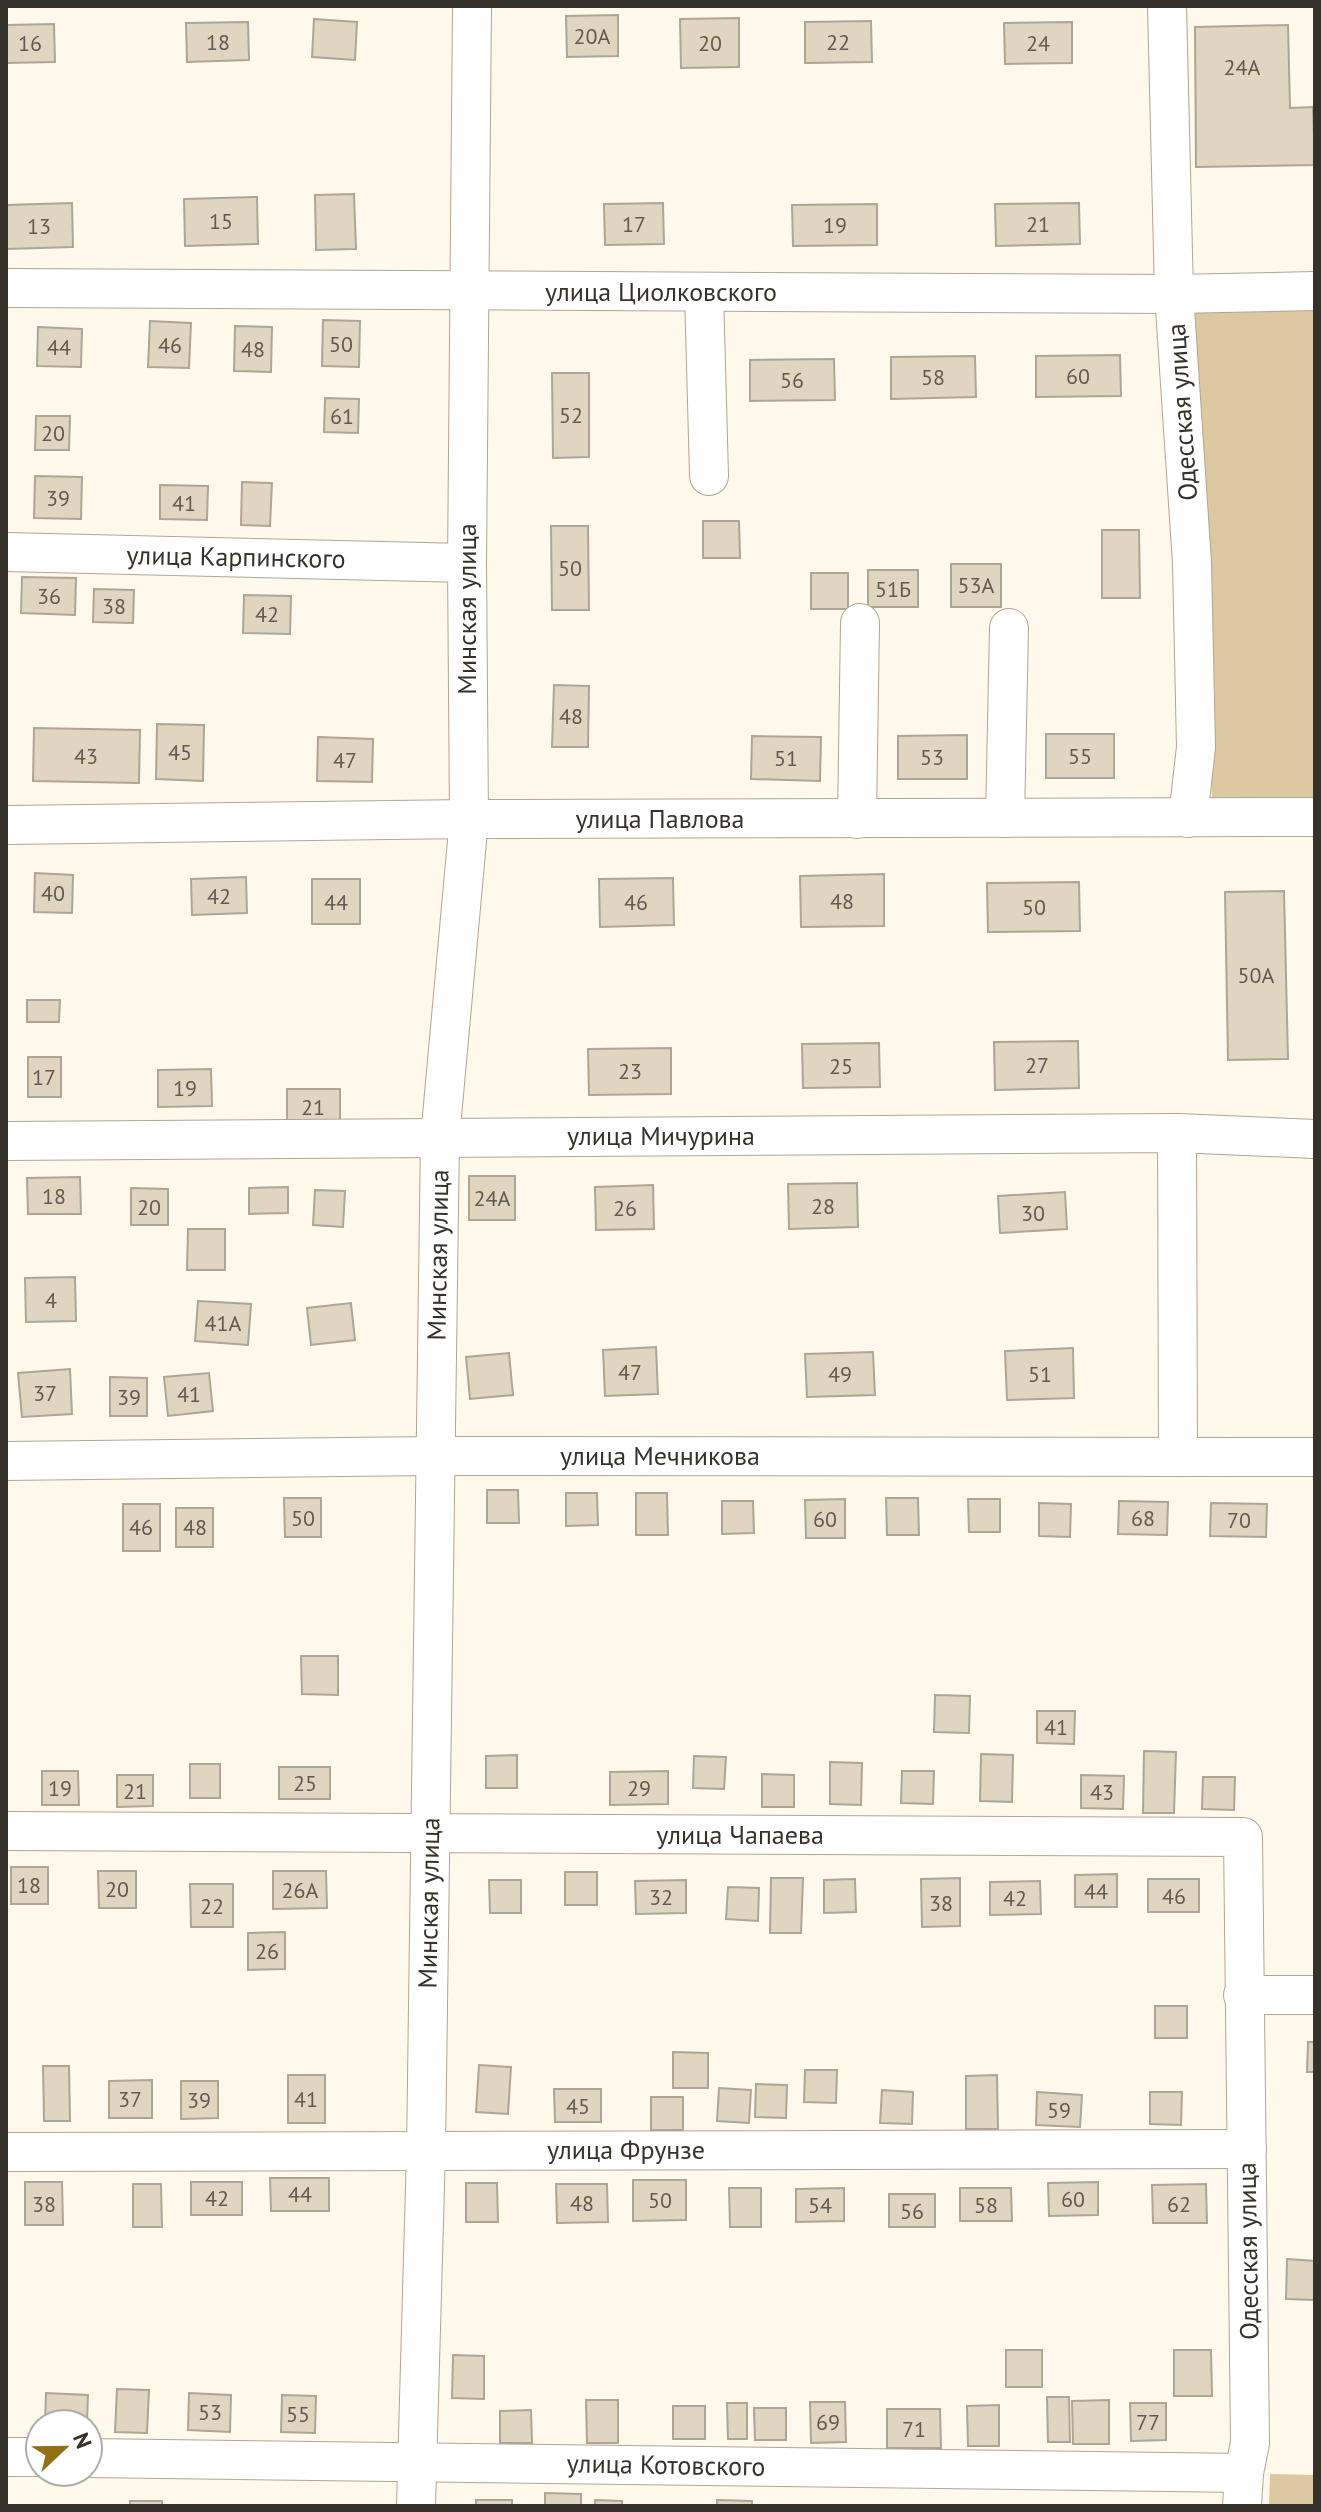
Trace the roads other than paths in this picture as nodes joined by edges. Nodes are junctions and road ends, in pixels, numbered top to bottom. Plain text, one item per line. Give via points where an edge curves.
1 (472, 6) edge
2 (1167, 6) edge
3 (6, 288) edge
4 (471, 291) junction
5 (1315, 291) edge
6 (704, 292) junction
7 (1174, 294) junction
8 (709, 476) dead end
9 (6, 552) edge
10 (467, 563) junction
11 (860, 623) dead end
12 (1009, 628) dead end
13 (1315, 817) edge
14 (1005, 818) junction
15 (1188, 818) junction
16 (469, 819) junction
17 (857, 819) junction
18 (6, 825) edge
19 (1177, 1133) junction
20 (440, 1138) junction
21 (1315, 1139) edge
22 (6, 1141) edge
23 (435, 1456) junction
24 (1178, 1457) junction
25 (1315, 1457) edge
26 (6, 1461) edge
27 (6, 1831) edge
28 (430, 1834) junction
29 (1243, 1995) junction
30 (1315, 1995) edge
31 (1247, 2149) junction
32 (426, 2151) junction
33 (6, 2152) edge
34 (104, 2458) edge
35 (416, 2462) junction
36 (1243, 2489) edge
37 (416, 2506) edge

1 - 4 street, Минская улица
2 - 7 street, Одесская улица
3 - 4 street, улица Циолковского
4 - 6 street, улица Циолковского
4 - 10 street, Минская улица
5 - 7 street, улица Циолковского
6 - 7 street, улица Циолковского
6 - 8 street
7 - 15 street, Одесская улица via 1192,563 1196,747
9 - 10 street, улица Карпинского
10 - 16 street, Минская улица
11 - 17 street
12 - 14 street
13 - 15 street, улица Павлова
14 - 15 street, улица Павлова
14 - 17 street, улица Павлова
16 - 17 street, улица Павлова
16 - 18 street, улица Павлова
16 - 20 street, Минская улица
19 - 20 street, улица Мичурина
19 - 21 street, улица Мичурина
19 - 24 street
20 - 22 street, улица Мичурина
20 - 23 street, Минская улица
23 - 24 street, улица Мечникова
23 - 26 street, улица Мечникова
23 - 28 street, Минская улица
24 - 25 street, улица Мечникова
27 - 28 street, улица Чапаева
28 - 29 street, улица Чапаева via 1243,1837
28 - 32 street, Минская улица
29 - 30 street
29 - 31 street, Одесская улица
31 - 32 street, улица Фрунзе
31 - 36 street, Одесская улица via 1250,2443
32 - 33 street, улица Фрунзе
32 - 35 street, Минская улица
34 - 35 street, улица Котовского
35 - 36 street, улица Котовского
35 - 37 street, Минская улица

